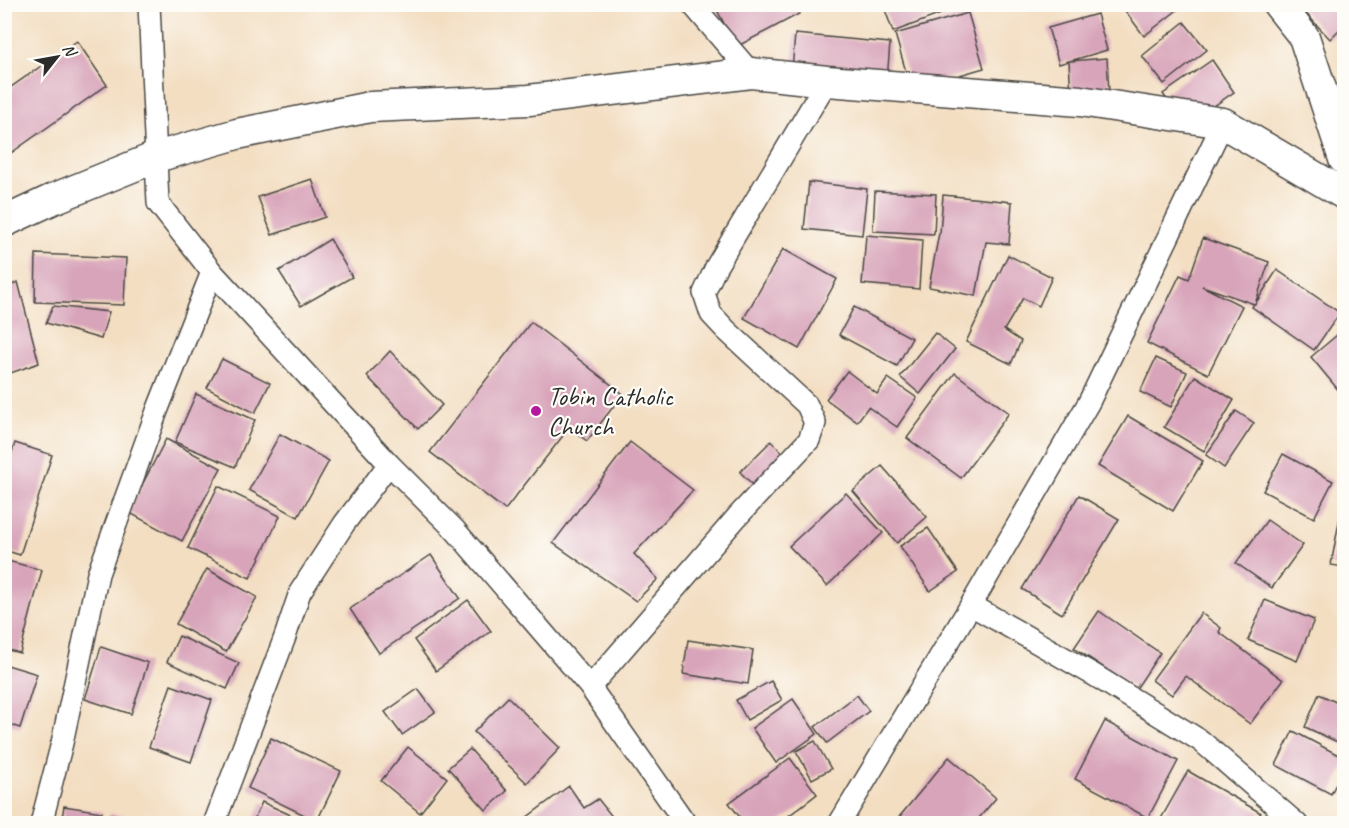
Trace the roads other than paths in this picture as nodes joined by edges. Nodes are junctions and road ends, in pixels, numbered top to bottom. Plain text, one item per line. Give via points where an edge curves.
1 (149, 4) edge
2 (692, 4) edge
3 (1278, 4) edge
4 (751, 72) junction
5 (827, 81) junction
6 (1223, 123) junction
7 (156, 157) junction
8 (1344, 159) edge
9 (1344, 194) edge
10 (4, 222) edge
11 (212, 272) junction
12 (389, 464) junction
13 (971, 604) junction
14 (590, 687) junction
15 (41, 824) edge
16 (214, 824) edge
17 (686, 824) edge
18 (839, 824) edge
19 (1297, 824) edge

1 - 7 street
2 - 4 street
3 - 8 main road via 1304,37
4 - 5 main road
4 - 7 main road via 529,100 370,107 237,134
5 - 6 main road via 1080,101
5 - 14 street via 716,267 704,294 718,322 807,405 815,423 809,440
6 - 9 main road
6 - 13 street via 1089,402
7 - 10 main road
7 - 11 street via 158,203
11 - 12 street
11 - 15 street via 98,574
12 - 14 street via 455,530
12 - 16 street via 300,592
13 - 18 street
13 - 19 street via 1201,741
14 - 17 street

